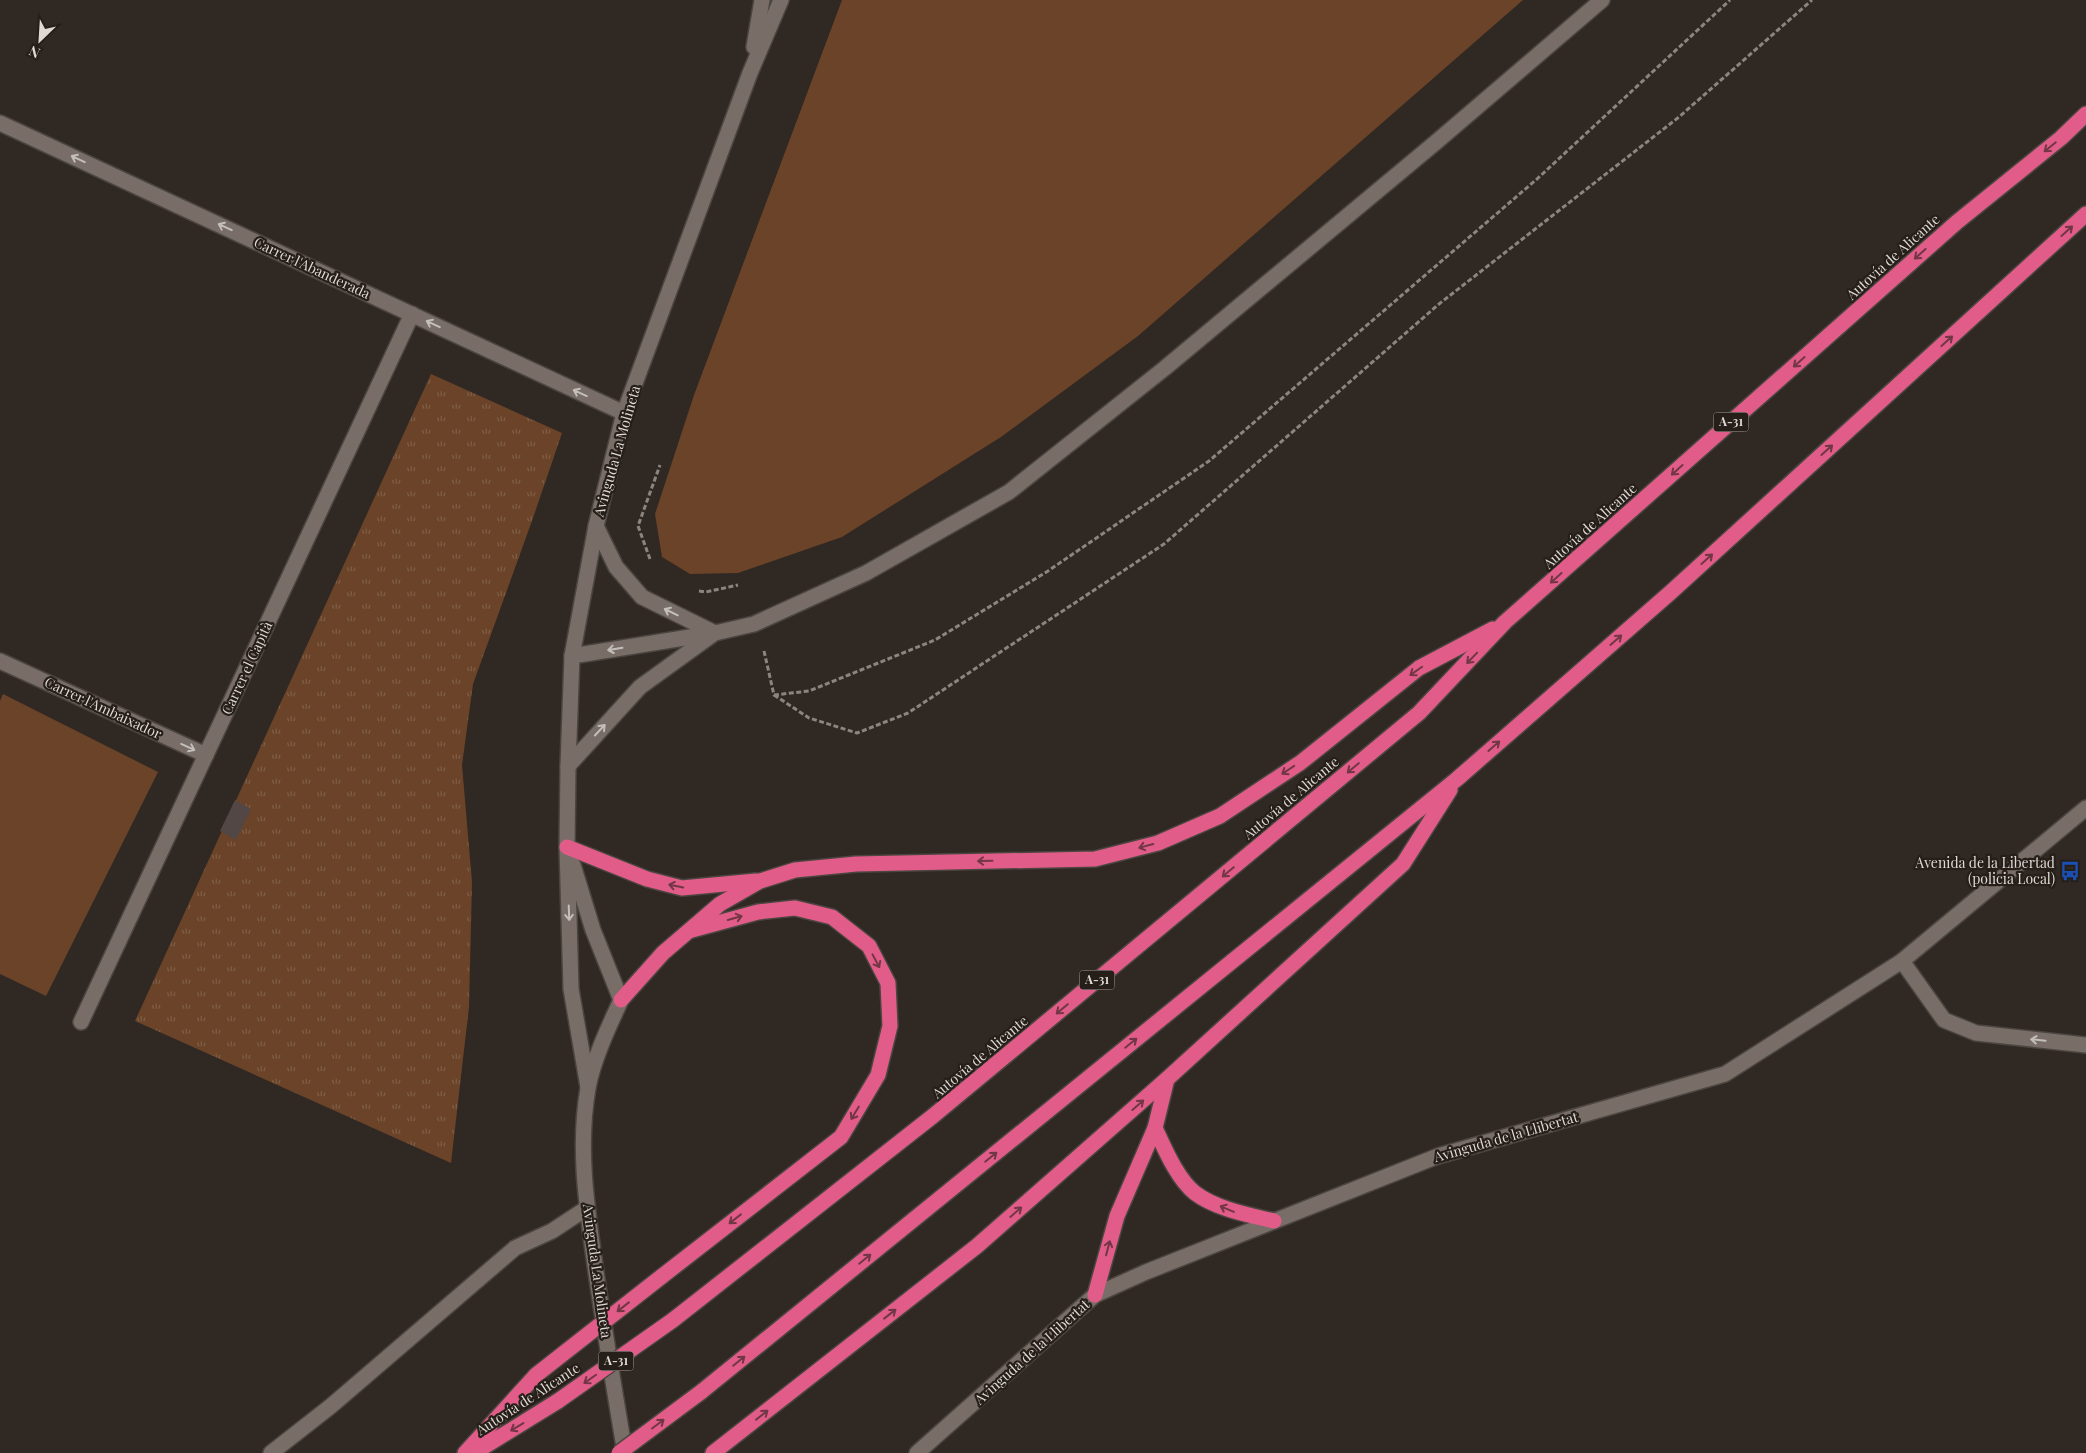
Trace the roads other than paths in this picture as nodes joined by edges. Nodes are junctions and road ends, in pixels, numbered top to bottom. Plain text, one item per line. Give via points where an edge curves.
1 (762, 0) edge
2 (781, 0) edge
3 (1602, 0) edge
4 (750, 73) junction
5 (2086, 114) edge
6 (0, 122) edge
7 (2086, 214) edge
8 (412, 314) junction
9 (624, 413) junction
10 (596, 526) junction
11 (1506, 622) junction
12 (715, 633) junction
13 (572, 656) junction
14 (0, 661) edge
15 (206, 755) junction
16 (568, 766) junction
17 (1457, 779) junction
18 (2086, 808) edge
19 (567, 847) junction
20 (760, 880) junction
21 (688, 932) junction
22 (1902, 961) junction
23 (621, 1000) junction
24 (81, 1022) dead end
25 (2086, 1044) edge
26 (1167, 1079) junction
27 (588, 1087) junction
28 (1155, 1128) junction
29 (587, 1208) junction
30 (1274, 1221) junction
31 (1095, 1295) junction
32 (718, 1449) edge
33 (271, 1453) edge
34 (465, 1453) edge
35 (474, 1453) edge
36 (619, 1453) edge
37 (625, 1453) edge
38 (917, 1453) edge

1 - 4 street, Avinguda La Molineta
2 - 4 street, Avinguda La Molineta
3 - 12 street via 1165,368 1009,492 866,573 754,624
4 - 9 street, Avinguda La Molineta
5 -> 11 highway, Autovía de Alicante / A-31 via 1957,222
8 -> 6 street, Carrer l'Abanderada
17 -> 7 highway via 1670,592
9 -> 8 street, Carrer l'Abanderada
8 - 15 street, Carrer el Capità
9 - 10 street, Avinguda La Molineta
12 -> 10 street via 642,597 616,567
10 - 13 street, Avinguda La Molineta
11 -> 20 highway via 1418,668 1300,763 1220,816 1158,843 1095,859 856,864 795,870
11 -> 35 highway, Autovía de Alicante / A-31, bridge via 1419,713 933,1116 673,1320 558,1402
12 -> 13 street
16 -> 12 street via 640,687
13 - 16 street, Avinguda La Molineta
14 -> 15 street, Carrer l'Ambaixador
15 - 24 street, Carrer el Capità
16 - 19 street, Avinguda La Molineta
17 - 26 highway via 1403,864
36 -> 17 highway, bridge via 701,1392
18 - 22 street, Avinguda de la Llibertat
20 -> 19 highway via 682,888 647,880
19 - 23 street, Avinguda La Molineta via 593,930
19 -> 27 street, Avinguda La Molineta via 571,989
20 - 21 highway via 720,904
21 - 23 highway via 662,953
21 -> 34 highway, bridge via 758,912 795,908 832,917 869,946 888,983 890,1026 878,1076 841,1137 536,1375
25 -> 22 street via 1976,1033 1944,1020
22 - 30 street, Avinguda de la Llibertat via 1726,1074 1438,1156
23 - 27 street, Avinguda La Molineta
26 - 28 highway
32 -> 26 highway via 976,1246
27 - 29 street, Avinguda La Molineta via 583,1141
30 -> 28 highway via 1230,1211 1194,1193 1171,1162
31 -> 28 highway via 1117,1216
29 - 33 street via 552,1231 515,1248 331,1406
29 - 37 street, Avinguda La Molineta
30 - 31 street, Avinguda de la Llibertat
31 - 38 street, Avinguda de la Llibertat

